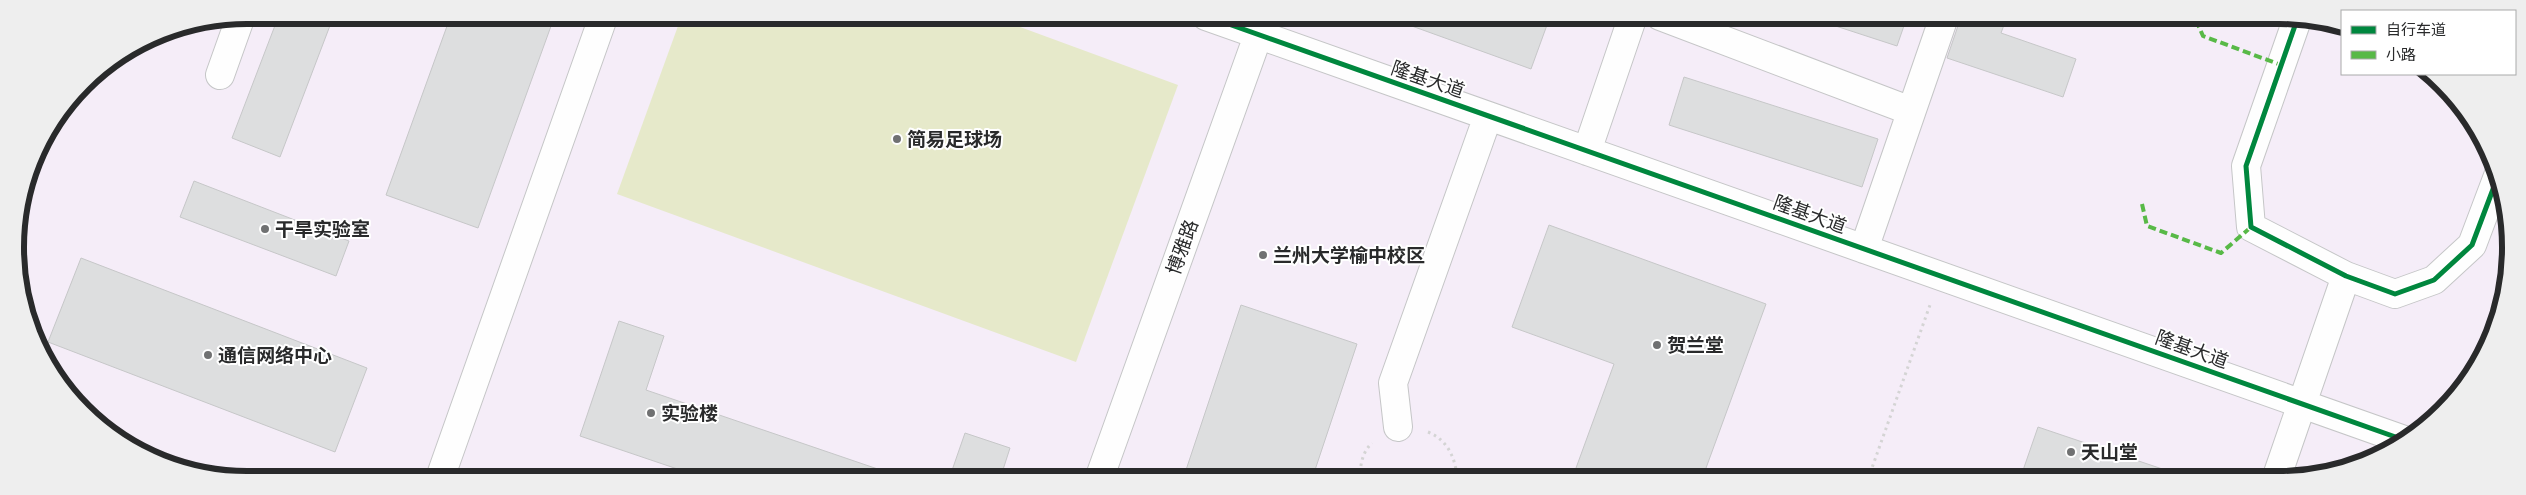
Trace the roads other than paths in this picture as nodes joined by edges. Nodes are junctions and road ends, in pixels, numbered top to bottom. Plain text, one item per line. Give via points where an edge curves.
1 (238, 24) edge
2 (601, 24) edge
3 (1630, 24) edge
4 (1681, 24) edge
5 (1942, 24) edge
6 (2295, 24) edge
7 (1261, 25) edge
8 (220, 75) dead end
9 (1911, 111) junction
10 (1488, 116) junction
11 (1587, 151) junction
12 (2494, 187) edge
13 (1864, 249) junction
14 (2346, 276) junction
15 (2303, 404) junction
16 (1398, 427) dead end
17 (2397, 437) edge
18 (442, 471) edge
19 (1103, 471) edge
20 (2279, 471) edge

1 - 8 street
2 - 18 street
3 - 11 street
4 - 9 street
5 - 9 street
6 - 14 street via 2246,166 2251,227
7 - 10 street, 隆基大道
7 - 19 street, 博雅路
9 - 13 street
10 - 11 street, 隆基大道
10 - 16 street via 1394,383
11 - 13 street, 隆基大道
12 - 14 street via 2472,245 2434,280 2395,294
13 - 15 street, 隆基大道
14 - 15 street
15 - 17 street, 隆基大道
15 - 20 street

